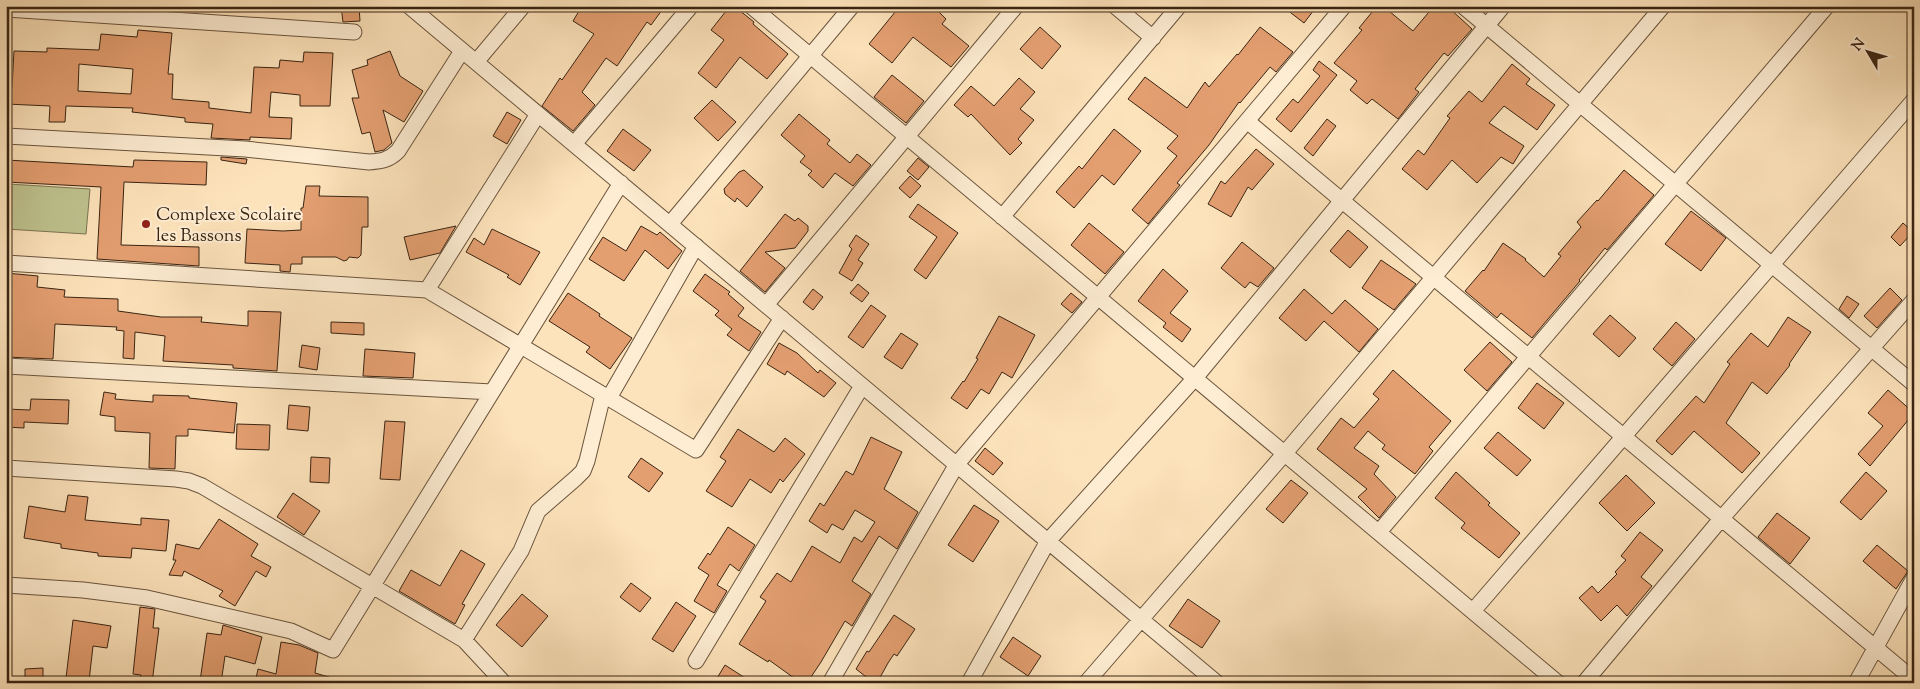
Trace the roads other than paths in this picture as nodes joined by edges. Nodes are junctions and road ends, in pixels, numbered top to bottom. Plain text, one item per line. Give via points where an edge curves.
1 (409, 6) edge
2 (523, 6) edge
3 (690, 6) edge
4 (751, 6) edge
5 (852, 6) edge
6 (1016, 6) edge
7 (1115, 6) edge
8 (1179, 6) edge
9 (1344, 6) edge
10 (1463, 6) edge
11 (1503, 6) edge
12 (1662, 6) edge
13 (1828, 6) edge
14 (6, 10) edge
15 (1487, 26) junction
16 (354, 32) dead end
17 (1152, 38) junction
18 (462, 50) junction
19 (811, 56) junction
20 (476, 62) junction
21 (1914, 100) edge
22 (1580, 104) junction
23 (538, 114) junction
24 (1247, 121) junction
25 (6, 136) edge
26 (907, 137) junction
27 (574, 144) junction
28 (621, 183) junction
29 (1676, 184) junction
30 (1342, 200) junction
31 (1002, 217) junction
32 (670, 224) junction
33 (696, 246) junction
34 (6, 263) edge
35 (1772, 265) junction
36 (1434, 277) junction
37 (427, 290) junction
38 (1099, 298) junction
39 (1914, 300) edge
40 (766, 305) junction
41 (782, 318) junction
42 (521, 346) junction
43 (1872, 349) junction
44 (1528, 357) junction
45 (6, 366) edge
46 (1195, 378) junction
47 (1914, 384) edge
48 (862, 386) junction
49 (492, 392) junction
50 (606, 397) junction
51 (1623, 436) junction
52 (1284, 453) junction
53 (957, 464) junction
54 (6, 468) edge
55 (1722, 519) junction
56 (1379, 532) junction
57 (1048, 541) junction
58 (1914, 578) edge
59 (6, 584) edge
60 (372, 586) junction
61 (1473, 611) junction
62 (1141, 619) junction
63 (464, 640) junction
64 (1876, 648) junction
65 (696, 661) dead end
66 (1914, 680) edge
67 (504, 683) edge
68 (830, 683) edge
69 (969, 683) edge
70 (1086, 683) edge
71 (1217, 683) edge
72 (1558, 683) edge
73 (1584, 683) edge
74 (1856, 683) edge

1 - 18 street
2 - 20 street
3 - 27 street
4 - 19 street
5 - 19 street
6 - 26 street
7 - 17 street
8 - 17 street
9 - 24 street
10 - 15 street
11 - 15 street
12 - 22 street
13 - 29 street
14 - 16 street
15 - 22 street
15 - 30 street
17 - 31 street
18 - 20 street
18 - 25 street via 398,151 382,161 245,149
19 - 26 street
19 - 32 street
20 - 23 street
21 - 35 street
22 - 29 street
22 - 36 street
23 - 27 street
23 - 37 street
24 - 30 street
24 - 38 street
26 - 31 street
26 - 40 street
27 - 28 street
28 - 32 street
28 - 42 street
29 - 35 street
29 - 44 street
30 - 36 street
30 - 46 street
31 - 38 street
32 - 33 street
33 - 40 street
33 - 50 street
34 - 37 street
35 - 43 street
35 - 51 street
36 - 44 street
36 - 52 street
37 - 42 street
38 - 46 street
38 - 53 street
39 - 43 street
40 - 41 street
41 - 48 street
41 - 50 street via 696,450
42 - 49 street
42 - 50 street
43 - 47 street
43 - 55 street
44 - 51 street
44 - 56 street
45 - 49 street
46 - 52 street
46 - 57 street
48 - 53 street
48 - 65 street
49 - 60 street
50 - 63 street via 582,471 538,512 521,551
51 - 55 street
51 - 61 street
52 - 56 street
52 - 62 street
53 - 57 street
53 - 68 street
54 - 60 street via 189,481
55 - 64 street
55 - 73 street
56 - 61 street
57 - 62 street
57 - 69 street
58 - 64 street
59 - 60 street via 147,598 291,631 333,650
60 - 63 street
61 - 72 street
62 - 70 street
62 - 71 street
63 - 67 street
64 - 66 street
64 - 74 street

